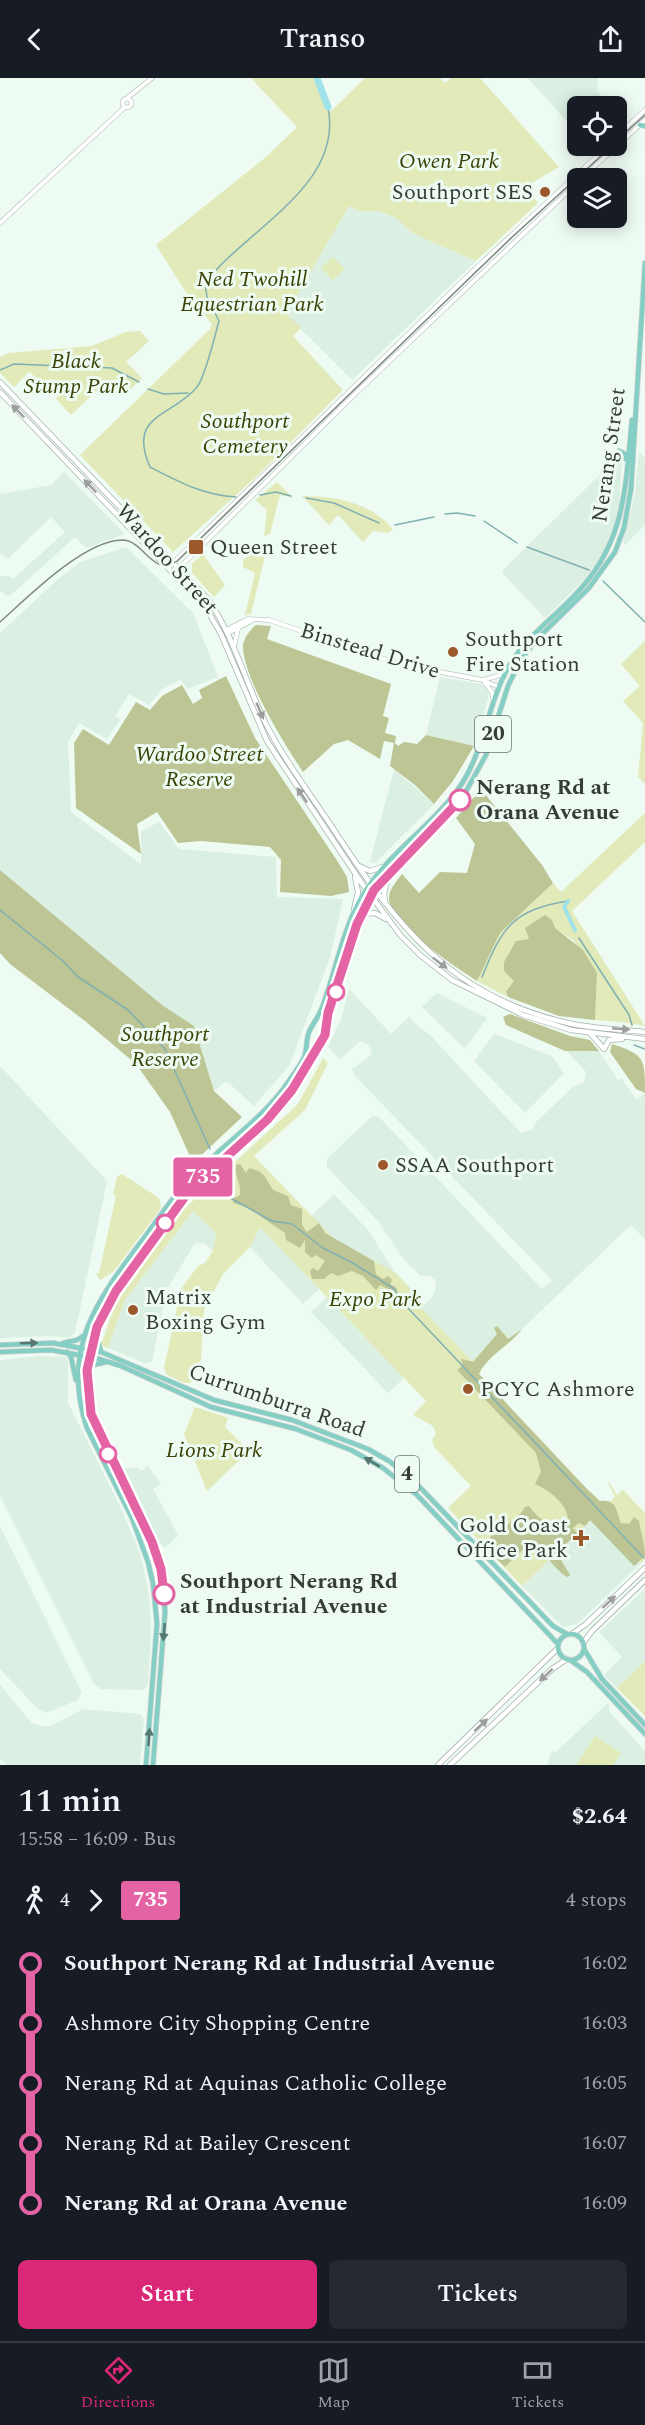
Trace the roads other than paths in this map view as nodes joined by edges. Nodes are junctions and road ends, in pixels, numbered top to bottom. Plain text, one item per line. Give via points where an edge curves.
1 (152, 78) edge
2 (129, 101) junction
3 (124, 106) junction
4 (645, 110) edge
5 (645, 120) edge
6 (643, 125) edge
7 (627, 127) edge
8 (597, 156) edge
9 (594, 168) edge
10 (567, 192) edge
11 (0, 223) edge
12 (645, 263) edge
13 (636, 378) junction
14 (0, 382) edge
15 (0, 392) edge
16 (619, 452) dead end
17 (627, 467) junction
18 (173, 562) junction
19 (169, 567) junction
20 (180, 569) junction
21 (600, 570) junction
22 (174, 573) junction
23 (258, 619) junction
24 (246, 623) junction
25 (227, 631) junction
26 (221, 634) junction
27 (234, 646) junction
28 (505, 674) junction
29 (482, 680) junction
30 (510, 680) junction
31 (499, 687) junction
32 (494, 704) junction
33 (356, 864) junction
34 (382, 867) junction
35 (352, 870) junction
36 (391, 870) junction
37 (370, 883) junction
38 (366, 890) junction
39 (374, 890) junction
40 (371, 896) junction
41 (388, 909) junction
42 (361, 914) junction
43 (352, 916) junction
44 (392, 925) junction
45 (315, 1020) junction
46 (326, 1030) junction
47 (645, 1032) edge
48 (590, 1033) junction
49 (627, 1037) junction
50 (307, 1039) junction
51 (645, 1039) edge
52 (318, 1049) junction
53 (256, 1119) junction
54 (262, 1125) junction
55 (173, 1200) junction
56 (179, 1204) junction
57 (116, 1291) junction
58 (84, 1334) junction
59 (57, 1344) junction
60 (0, 1345) edge
61 (81, 1347) junction
62 (90, 1349) junction
63 (0, 1352) edge
64 (67, 1352) junction
65 (101, 1352) junction
66 (80, 1354) junction
67 (88, 1356) junction
68 (109, 1362) junction
69 (87, 1370) junction
70 (78, 1389) junction
71 (194, 1392) junction
72 (192, 1400) junction
73 (93, 1423) junction
74 (86, 1425) junction
75 (420, 1487) junction
76 (433, 1510) junction
77 (645, 1568) edge
78 (645, 1580) edge
79 (570, 1634) junction
80 (558, 1646) junction
81 (583, 1646) junction
82 (568, 1660) junction
83 (645, 1725) edge
84 (645, 1734) edge
85 (146, 1765) edge
86 (153, 1765) edge
87 (438, 1765) edge
88 (450, 1765) edge

1 - 2 street
2 - 3 street
2 - 3 street
3 - 11 street
4 - 7 street
5 - 6 street
6 - 9 street
8 - 18 street
10 - 20 street via 346,403
12 - 13 main road, Nerang Street / 20
13 - 17 main road, Nerang Street / 20
13 - 21 main road, Nerang Street / 20 via 627,516 618,546
14 - 18 main road, Wardoo Street
19 -> 15 main road, Wardoo Street
16 - 17 main road via 626,455
17 - 21 main road, Nerang Street / 20 via 620,521
18 - 19 street
18 - 20 main road, Wardoo Street
19 - 22 main road, Wardoo Street
20 - 22 street
20 - 25 main road, Wardoo Street via 205,595
21 - 28 main road, 20 via 525,644
21 - 30 main road, 20 via 534,642
22 - 26 main road, Wardoo Street via 197,597
23 - 24 street
23 - 25 street, Binstead Drive
23 - 29 street, Binstead Drive via 399,664
24 - 25 street
24 - 27 street via 236,633
25 - 26 main road
25 - 27 main road, Wardoo Street
35 -> 26 main road, Wardoo Street via 267,741
27 -> 33 main road, Wardoo Street via 274,738
28 - 29 street, Binstead Drive
28 - 31 main road, 20
29 - 31 street, Binstead Drive
29 - 32 street via 489,686
30 - 31 main road
30 - 36 main road, 20 via 486,755 468,790
31 - 32 main road, 20
32 - 34 main road, 20 via 474,763 458,789
33 - 34 main road via 370,871
33 - 37 main road, Wardoo Street
34 - 37 main road, 20
35 - 38 main road, Wardoo Street
35 - 43 main road via 358,892
36 - 39 main road, 20
36 - 41 main road via 384,893
37 - 38 main road, 20
37 - 39 main road, Wardoo Street
38 - 40 main road, Wardoo Street
38 - 43 main road, 20
39 - 40 main road, 20
39 - 41 main road, Wardoo Street
40 - 42 main road, 20
40 - 44 main road, Wardoo Street
41 -> 47 main road, Wardoo Street via 432,956 490,994 560,1021
42 - 44 main road via 375,913
42 - 46 main road, 20
43 - 45 main road, 20
44 - 48 main road, Wardoo Street via 425,960 480,996 553,1025
45 - 46 main road
45 - 50 main road, 20
46 - 52 main road, 20
48 - 49 main road, Wardoo Street
48 - 49 main road via 604,1049 609,1040
49 - 51 main road, Wardoo Street
50 - 52 main road via 308,1044
50 - 53 main road, 20 via 302,1060
52 - 54 main road, 20 via 292,1090
53 - 54 main road
53 - 55 main road, 20 via 194,1174
54 - 56 main road, 20 via 204,1176
55 - 56 main road
55 - 58 main road, 20 via 101,1296
56 - 57 main road, 20
57 - 62 main road, 20
57 - 65 main road via 98,1335
58 - 59 main road via 78,1340
58 - 61 main road, 20
60 -> 59 main road, 4
59 - 61 main road, 4
61 - 62 main road, 4
61 - 66 main road, 20
62 - 65 main road, Currumburra Road / 4
62 - 67 main road, 20
63 - 64 main road, 4
64 - 66 main road, 4
64 - 70 main road
65 - 71 main road, Currumburra Road / 4
66 - 67 main road, 4
66 - 70 main road, 20
67 - 68 main road, Currumburra Road / 4
67 - 69 main road, 20
68 - 69 main road via 94,1364
68 - 72 main road, Currumburra Road / 4
69 - 73 main road, 20
70 - 74 main road, 20
71 - 72 main road
71 - 75 main road, Currumburra Road / 4 via 339,1436 389,1461
76 -> 72 main road, Currumburra Road / 4 via 383,1468 351,1450 297,1429
73 - 74 main road
73 -> 86 main road, 20 via 152,1542 161,1569 165,1613
85 -> 74 main road, 20 via 157,1624 153,1583 135,1525
75 - 76 main road
75 - 79 main road, Currumburra Road / 4 via 557,1630
76 - 80 main road, Currumburra Road / 4
79 -> 77 main road
78 - 81 main road via 592,1631
79 - 80 main road
79 - 81 main road, 4 via 579,1637
80 - 82 main road, 4
87 -> 80 main road
81 - 82 main road via 579,1657
81 - 83 main road, 4 via 602,1679
82 - 84 main road, 4 via 587,1672
82 -> 88 main road via 552,1669

